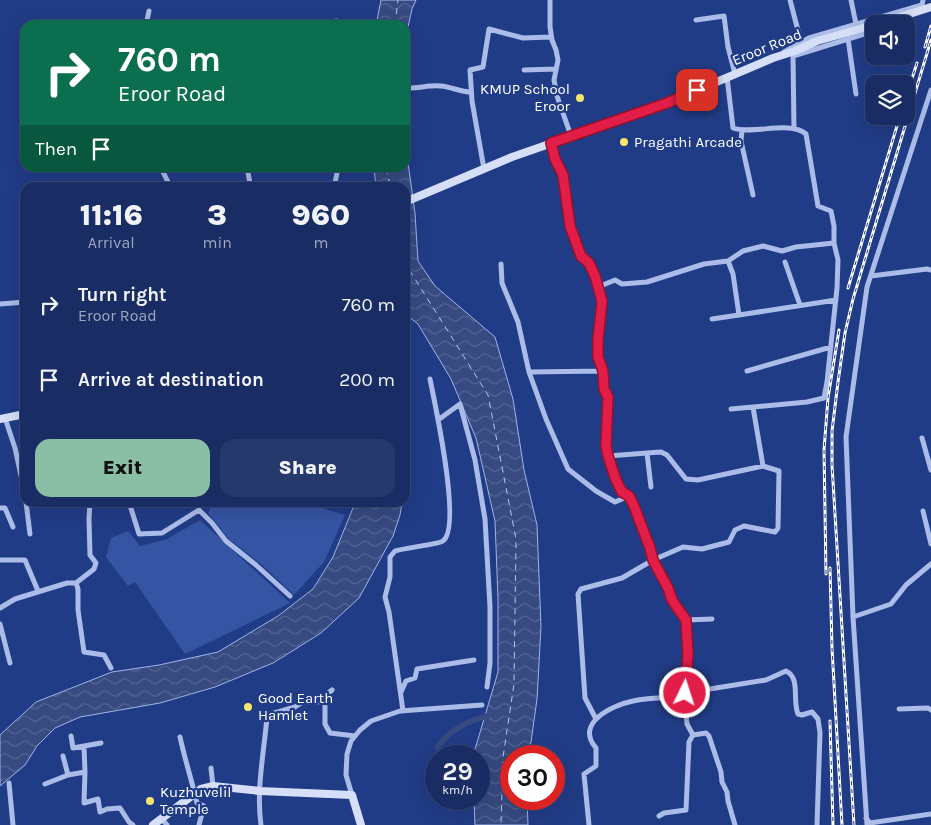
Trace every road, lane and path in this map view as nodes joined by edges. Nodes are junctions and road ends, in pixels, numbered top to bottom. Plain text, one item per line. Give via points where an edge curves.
1 (550, 0) edge
2 (790, 0) edge
3 (851, 0) edge
4 (923, 0) edge
5 (931, 7) edge
6 (149, 11) dead end
7 (898, 12) junction
8 (899, 15) edge
9 (906, 15) edge
10 (147, 20) edge
11 (696, 20) dead end
12 (856, 24) junction
13 (865, 28) edge
14 (865, 34) edge
15 (551, 37) junction
16 (848, 39) junction
17 (801, 42) junction
18 (777, 57) junction
19 (556, 69) junction
20 (524, 70) dead end
21 (731, 76) junction
22 (410, 88) edge
23 (931, 90) edge
24 (471, 92) junction
25 (856, 94) dead end
26 (794, 129) junction
27 (742, 130) junction
28 (571, 136) junction
29 (551, 143) junction
30 (484, 169) junction
31 (753, 196) dead end
32 (410, 200) edge
33 (834, 243) junction
34 (728, 261) junction
35 (784, 262) dead end
36 (501, 264) dead end
37 (931, 270) edge
38 (871, 276) junction
39 (598, 287) junction
40 (836, 300) junction
41 (20, 302) edge
42 (0, 304) edge
43 (800, 305) junction
44 (739, 314) junction
45 (712, 319) dead end
46 (831, 347) junction
47 (747, 370) dead end
48 (603, 371) junction
49 (529, 372) junction
50 (430, 379) dead end
51 (753, 407) junction
52 (731, 409) dead end
53 (20, 415) edge
54 (2, 418) edge
55 (438, 420) junction
56 (922, 438) dead end
57 (647, 454) junction
58 (608, 456) junction
59 (763, 466) junction
60 (931, 470) edge
61 (20, 471) edge
62 (651, 487) dead end
63 (629, 496) junction
64 (27, 507) edge
65 (90, 507) edge
66 (131, 507) edge
67 (0, 508) edge
68 (923, 512) dead end
69 (13, 527) dead end
70 (30, 534) dead end
71 (931, 544) edge
72 (0, 560) edge
73 (653, 560) junction
74 (931, 564) edge
75 (76, 583) junction
76 (38, 591) junction
77 (290, 596) dead end
78 (0, 608) edge
79 (853, 617) junction
80 (712, 619) dead end
81 (686, 620) junction
82 (0, 624) edge
83 (474, 660) dead end
84 (10, 663) dead end
85 (111, 668) dead end
86 (487, 688) dead end
87 (332, 690) dead end
88 (401, 692) junction
89 (685, 695) junction
90 (326, 697) junction
91 (482, 705) dead end
92 (899, 708) dead end
93 (931, 710) edge
94 (403, 711) junction
95 (596, 719) junction
96 (693, 735) junction
97 (71, 736) dead end
98 (355, 736) junction
99 (180, 737) dead end
100 (101, 743) dead end
101 (84, 746) junction
102 (63, 756) dead end
103 (211, 768) dead end
104 (85, 772) junction
105 (68, 775) junction
106 (9, 783) dead end
107 (45, 784) dead end
108 (213, 786) junction
109 (260, 791) junction
110 (195, 793) junction
111 (352, 795) junction
112 (931, 814) edge
113 (659, 816) dead end
114 (162, 818) junction
115 (866, 818) junction
116 (13, 825) edge
117 (133, 825) edge
118 (153, 825) edge
119 (167, 825) edge
120 (199, 825) edge
121 (261, 825) edge
122 (361, 825) edge
123 (589, 825) edge
124 (735, 825) edge
125 (817, 825) edge
126 (867, 825) edge

1 - 15 street
2 - 17 street
3 - 12 street
4 - 7 street via 922,5
5 - 9 main road
6 - 10 street
7 - 8 street
7 - 12 street
11 - 21 street via 724,16
12 - 17 street
13 - 18 main road, Eroor Road
14 - 16 street
15 - 19 street via 558,60
15 - 24 street via 523,38 489,29 483,67 470,70
16 - 25 street
16 - 26 street via 793,56
17 - 18 street
18 - 21 main road, Eroor Road
19 - 20 street
19 - 28 street via 557,96
21 - 27 street via 734,128
21 - 28 main road, Eroor Road via 667,103
22 - 24 street via 437,86
23 - 38 street
24 - 30 street
26 - 27 street
26 - 33 street via 806,134 818,206 830,210
27 - 31 street via 741,141
28 - 29 main road, Eroor Road
29 - 30 main road, Eroor Road
29 - 39 street via 563,175 570,226 581,256 589,263
30 - 32 main road, Eroor Road
33 - 34 street via 782,251 763,246 743,251
33 - 40 street via 838,260
34 - 39 street via 704,264 647,282 622,284 615,280
34 - 44 street
35 - 43 street
36 - 49 street via 502,283 518,322
37 - 38 street
38 - 79 street via 846,438
39 - 48 street via 602,301 598,357
40 - 43 street
40 - 46 street
41 - 42 street
43 - 44 street
44 - 45 street
46 - 47 street
46 - 51 street via 824,398
48 - 49 street
48 - 58 street via 608,397
49 - 63 street via 568,469 615,502
50 - 55 street
51 - 52 street
51 - 59 street
53 - 54 main road
54 - 61 street via 15,448
55 - 86 street via 460,404 481,490 490,607
55 - 88 street via 447,468 448,537 442,543 395,550 390,557 385,597
56 - 60 street
57 - 58 street
57 - 59 street via 660,452 666,455 686,479 698,480
57 - 62 street
58 - 63 street via 622,492
59 - 73 street via 779,471 778,528 774,532 744,526 735,530 729,542 702,549 683,547
63 - 73 street
64 - 70 street
65 - 75 street via 90,555 96,563 94,569
66 - 77 street via 139,534 162,533 199,510 226,542
67 - 69 street via 5,508
68 - 71 street
72 - 76 street via 25,560
73 - 81 street via 672,600
73 - 95 street via 622,578 587,586 578,594 586,698
74 - 79 street via 898,593 891,604
75 - 76 street
75 - 85 street via 84,652 104,655
76 - 78 street
79 - 115 street
80 - 81 street
81 - 89 street
82 - 84 street
83 - 88 street via 417,669 416,678 406,681
87 - 90 street
88 - 94 street
89 - 95 street via 635,700 616,706
89 - 96 street via 687,724
89 - 125 street via 766,680 786,671 791,674 798,714 812,712 818,719
90 - 98 street via 325,724 330,733
90 - 109 street via 318,702 303,702 267,717
91 - 94 street
92 - 93 street
94 - 98 street via 370,722
95 - 123 street via 590,727 591,742 596,748 596,766 584,774
96 - 113 street via 688,742 686,810
96 - 124 street via 706,733 710,736
97 - 101 street via 74,748
98 - 111 street via 346,758 346,775
99 - 110 street
100 - 101 street
101 - 104 street
102 - 105 street
103 - 108 street
104 - 105 street
104 - 117 street via 84,803 98,798 100,812 107,808 120,808
105 - 107 street
106 - 116 street
108 - 109 main road
108 - 110 main road
109 - 111 main road
109 - 121 street
110 - 114 main road
110 - 120 street via 197,803 204,806
111 - 122 main road
112 - 115 street via 870,822
114 - 118 main road
114 - 119 street
115 - 126 street

